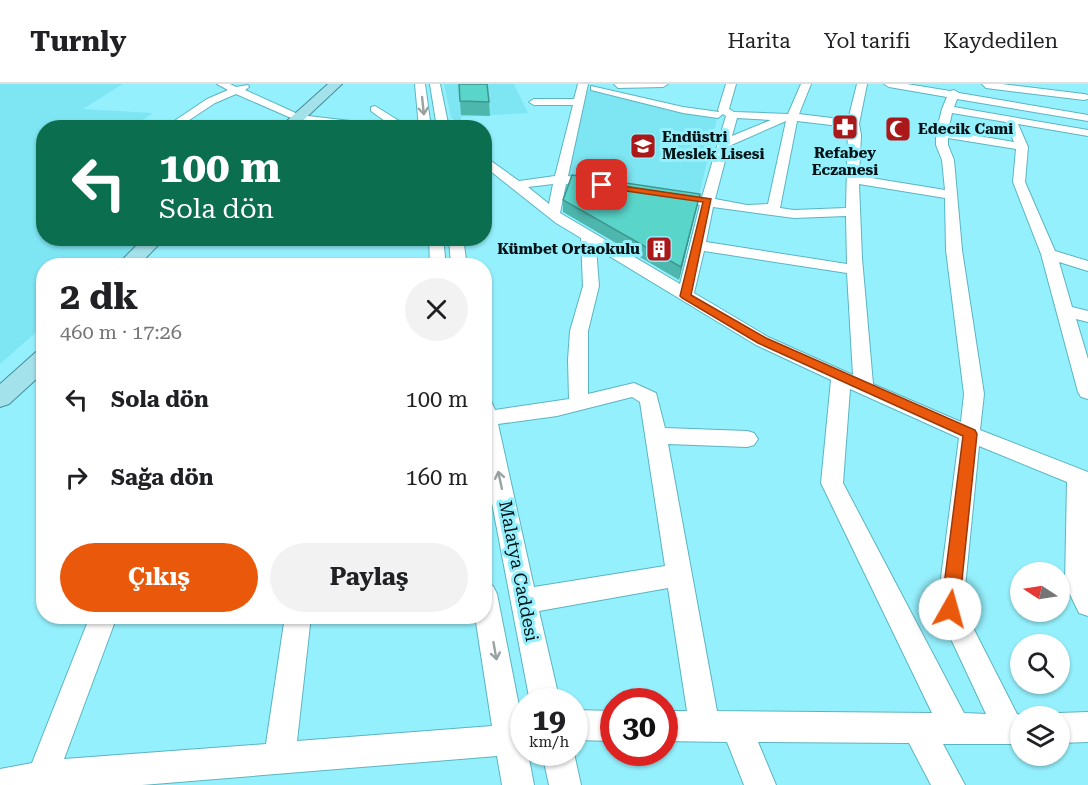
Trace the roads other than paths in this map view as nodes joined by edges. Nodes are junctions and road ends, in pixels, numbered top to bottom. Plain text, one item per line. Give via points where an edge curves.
1 (222, 84) edge
2 (336, 84) edge
3 (348, 84) edge
4 (420, 84) edge
5 (435, 84) edge
6 (663, 84) edge
7 (731, 84) edge
8 (806, 84) edge
9 (862, 84) edge
10 (889, 84) edge
11 (983, 84) edge
12 (1069, 84) edge
13 (584, 85) edge
14 (243, 87) edge
15 (1087, 96) edge
16 (950, 101) junction
17 (534, 102) dead end
18 (578, 102) junction
19 (438, 104) junction
20 (1031, 106) junction
21 (375, 109) dead end
22 (718, 115) dead end
23 (732, 115) junction
24 (790, 117) junction
25 (1088, 118) edge
26 (181, 120) edge
27 (300, 120) edge
28 (303, 120) edge
29 (303, 120) edge
30 (392, 120) edge
31 (424, 120) edge
32 (441, 120) edge
33 (448, 120) edge
34 (1017, 122) junction
35 (853, 123) junction
36 (942, 133) junction
37 (1088, 133) edge
38 (724, 144) junction
39 (1022, 147) junction
40 (492, 166) edge
41 (560, 179) junction
42 (852, 179) junction
43 (492, 180) edge
44 (511, 181) junction
45 (606, 186) edge
46 (651, 192) edge
47 (952, 195) junction
48 (708, 201) junction
49 (764, 210) junction
50 (853, 212) junction
51 (554, 214) junction
52 (588, 237) junction
53 (697, 245) junction
54 (148, 246) edge
55 (167, 246) edge
56 (1049, 254) junction
57 (135, 258) edge
58 (155, 258) edge
59 (1088, 266) edge
60 (855, 270) junction
61 (685, 296) junction
62 (1065, 310) junction
63 (1088, 317) edge
64 (36, 345) edge
65 (36, 365) edge
66 (1084, 367) edge
67 (0, 376) edge
68 (852, 381) junction
69 (1088, 392) edge
70 (0, 398) edge
71 (579, 404) junction
72 (492, 411) edge
73 (970, 434) junction
74 (655, 436) junction
75 (747, 439) dead end
76 (492, 441) edge
77 (1083, 479) edge
78 (679, 574) junction
79 (525, 601) junction
80 (1088, 604) edge
81 (101, 624) edge
82 (297, 624) edge
83 (491, 624) edge
84 (542, 688) edge
85 (510, 707) edge
86 (1010, 720) edge
87 (678, 726) edge
88 (705, 727) junction
89 (737, 727) junction
90 (1088, 727) edge
91 (1070, 728) edge
92 (1010, 729) edge
93 (918, 730) junction
94 (956, 730) junction
95 (510, 738) edge
96 (279, 758) junction
97 (518, 766) edge
98 (561, 766) edge
99 (41, 781) edge
100 (2, 785) edge
101 (518, 785) edge
102 (565, 785) edge
103 (760, 785) edge
104 (949, 785) edge

1 - 14 street
2 - 28 main road
3 - 29 main road
4 -> 31 street
5 - 19 street
6 - 13 street
7 - 23 street via 723,110
8 - 24 street
9 - 35 street
10 - 16 street
11 - 15 street
12 - 15 street
13 - 18 street
13 - 22 street
14 - 26 street
14 - 27 street
16 - 20 street
16 - 34 street
16 - 36 street
17 - 18 street
18 - 41 street
19 - 32 street
19 - 33 street
20 - 25 street
20 - 34 street
21 - 30 street
23 - 24 street
23 - 38 street
24 - 35 street
24 - 38 street
24 - 49 street via 776,202 773,208
34 - 37 street
34 - 39 street
35 - 42 street
36 - 39 street
36 - 47 street
38 - 48 street
39 - 56 street via 1019,182
40 - 44 street
41 - 44 street
41 - 45 street
41 - 51 street
42 - 47 street
42 - 50 street
43 - 44 street
44 - 51 street
46 - 48 street
47 - 73 street via 954,250 974,394
48 - 49 street
48 - 53 street
49 - 50 street via 794,214
50 - 60 street
51 - 52 street
52 - 61 street
52 - 71 street via 591,286 579,331
53 - 60 street
53 - 61 street
54 - 57 main road
55 - 58 main road
56 - 59 street
56 - 62 street
60 - 68 street
61 - 68 street via 762,341
62 - 63 street
62 - 66 street
64 - 67 main road
65 - 70 main road
66 - 69 street
68 - 73 street
68 - 94 street via 832,483
71 - 72 street
71 - 74 street via 634,390 649,398
73 - 77 street
73 - 86 street via 950,609
74 - 75 street
74 - 78 street
79 -> 76 street, Malatya Caddesi
77 - 80 street via 1078,585
78 - 79 street
78 - 88 street
79 - 84 street, Malatya Caddesi
81 - 99 street
82 - 96 street
83 -> 85 street
87 - 88 street
88 - 89 street
89 - 93 street
89 - 103 street
90 - 91 street
92 - 94 street
93 - 94 street
93 - 104 street
95 - 96 street
96 - 99 street
97 - 101 street
98 - 102 street
99 - 100 street

